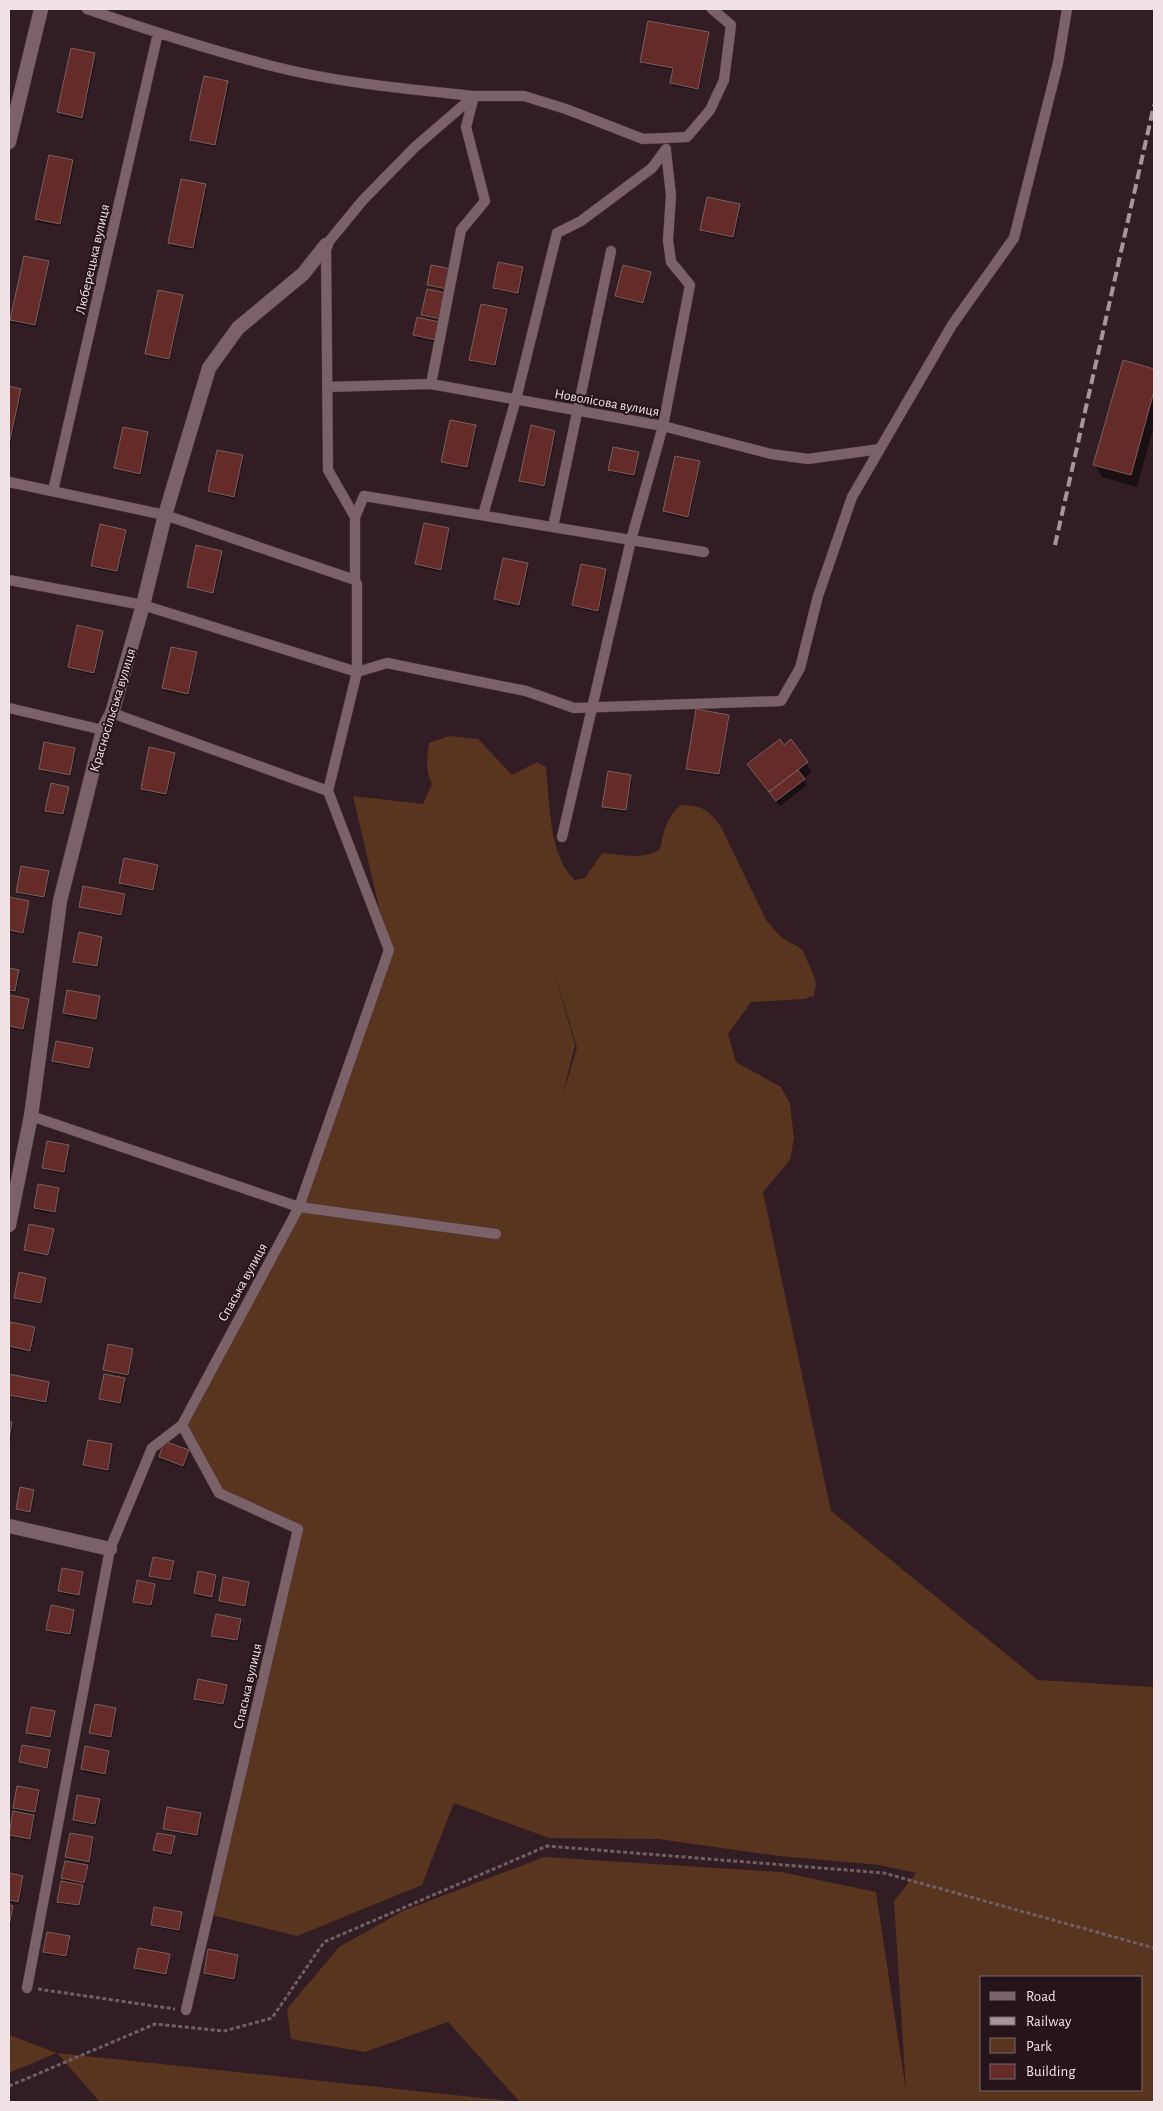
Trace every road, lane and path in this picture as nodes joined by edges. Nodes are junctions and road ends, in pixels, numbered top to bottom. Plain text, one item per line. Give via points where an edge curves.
1 (42, 9) edge
2 (87, 9) edge
3 (712, 9) edge
4 (1067, 9) edge
5 (158, 33) junction
6 (474, 96) junction
7 (666, 138) junction
8 (9, 142) edge
9 (666, 151) junction
10 (326, 245) junction
11 (611, 251) dead end
12 (431, 384) junction
13 (326, 387) junction
14 (516, 399) junction
15 (579, 410) junction
16 (663, 426) junction
17 (880, 449) junction
18 (9, 482) edge
19 (53, 491) junction
20 (165, 516) junction
21 (483, 516) junction
22 (355, 517) junction
23 (554, 527) junction
24 (631, 540) junction
25 (704, 552) dead end
26 (9, 580) edge
27 (355, 580) junction
28 (143, 605) junction
29 (357, 672) junction
30 (9, 708) edge
31 (112, 714) junction
32 (103, 730) junction
33 (328, 790) junction
34 (562, 837) dead end
35 (31, 1116) junction
36 (299, 1207) junction
37 (9, 1225) edge
38 (496, 1234) dead end
39 (182, 1425) junction
40 (9, 1526) edge
41 (110, 1549) junction
42 (1154, 1948) edge
43 (27, 1988) joint
44 (186, 2010) joint
45 (9, 2086) edge

1 - 8 street
2 - 5 lane
3 - 7 lane via 731,25 724,80 710,110 687,137
4 - 17 lane via 1058,63 1014,238 952,325
5 - 6 lane via 273,66 372,85
5 - 19 lane, Люберецька вулиця
6 - 7 lane via 524,96 643,139
6 - 10 lane via 415,147 363,200
6 - 12 lane via 466,127 485,201 461,230
7 - 9 lane
9 - 14 lane via 652,168 580,221 557,233
9 - 16 lane via 671,195 668,240 671,262 690,285
10 - 13 lane
10 - 20 street, Красносільська вулиця via 303,274 238,328 209,368
11 - 15 lane
12 - 13 lane, Новолісова вулиця
12 - 14 lane, Новолісова вулиця
13 - 22 lane via 328,470
14 - 15 lane, Новолісова вулиця
14 - 21 lane
15 - 16 lane, Новолісова вулиця
15 - 23 lane
16 - 17 lane, Новолісова вулиця via 771,454 808,459
16 - 24 lane
17 - 29 lane via 852,498 818,596 800,668 781,701 574,708 526,691 387,663
18 - 19 lane
19 - 20 lane
20 - 27 lane
20 - 28 street, Красносільська вулиця
21 - 22 lane via 364,496
21 - 23 lane
22 - 27 lane
23 - 24 lane
24 - 25 lane
24 - 34 lane
26 - 28 lane
27 - 29 lane
28 - 29 lane
28 - 31 street, Красносільська вулиця
29 - 33 lane
30 - 32 lane
31 - 32 street, Красносільська вулиця
31 - 33 lane
32 - 35 street, Красносільська вулиця via 60,902
33 - 36 lane, Спаська вулиця via 388,950
35 - 36 lane
35 - 37 street, Красносільська вулиця
36 - 38 lane
36 - 39 lane, Спаська вулиця
39 - 41 lane, Спаська вулиця via 152,1448
39 - 44 lane, Спаська вулиця via 219,1493 298,1529
40 - 41 street
41 - 43 lane, Спаська вулиця
42 - 45 path via 884,1873 547,1846 324,1942 272,2018 224,2031 155,2024
43 - 44 path

